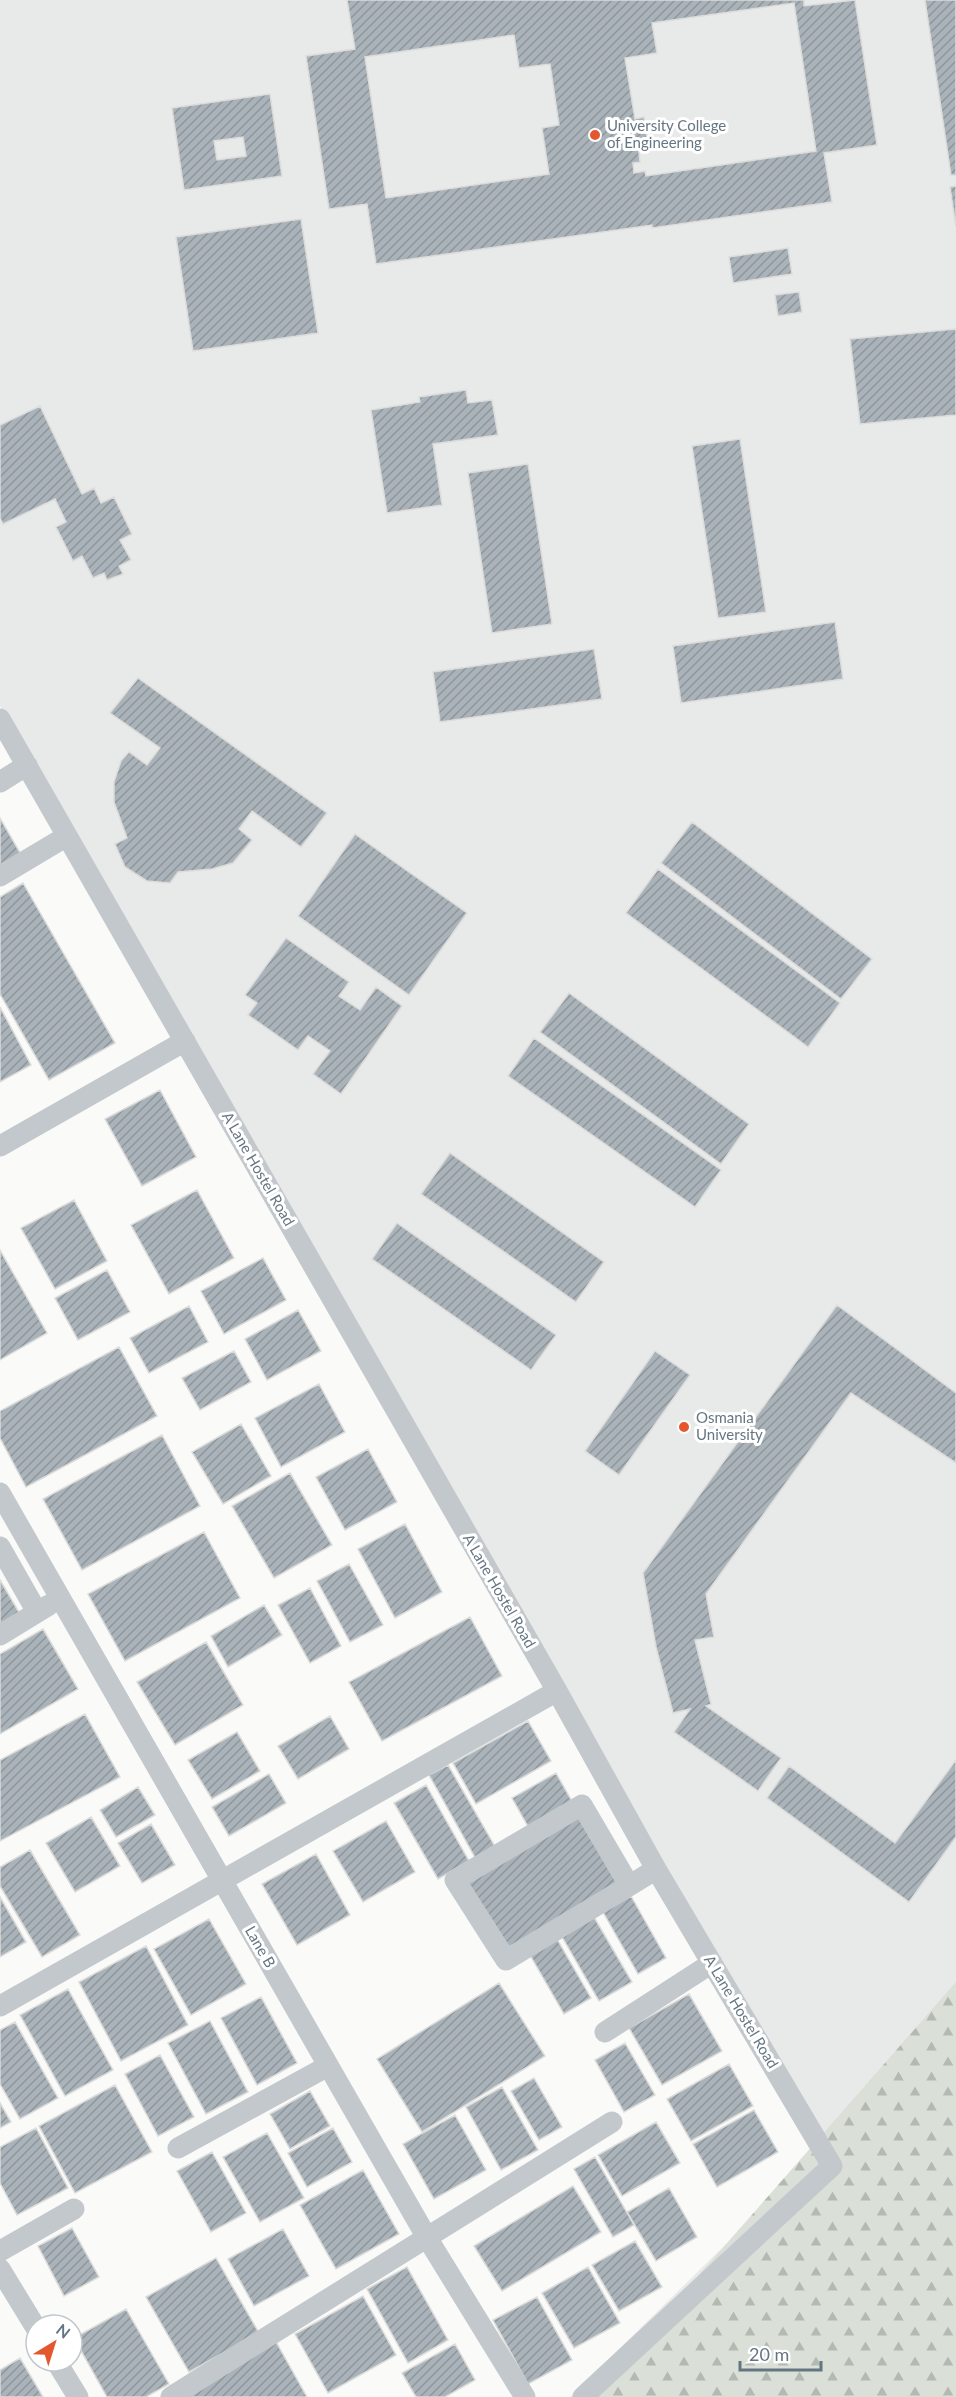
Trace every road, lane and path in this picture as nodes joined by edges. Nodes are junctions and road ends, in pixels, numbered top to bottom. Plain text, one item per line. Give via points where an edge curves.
1 (0, 719) edge
2 (27, 765) junction
3 (0, 782) edge
4 (67, 836) junction
5 (0, 876) edge
6 (185, 1041) junction
7 (0, 1146) edge
8 (0, 1493) edge
9 (6, 1518) edge
10 (0, 1547) edge
11 (60, 1598) junction
12 (37, 1612) junction
13 (0, 1635) edge
14 (557, 1691) junction
15 (656, 1869) junction
16 (222, 1881) junction
17 (629, 1885) junction
18 (712, 1963) junction
19 (0, 2006) edge
20 (605, 2032) dead end
21 (328, 2066) junction
22 (612, 2122) dead end
23 (178, 2148) dead end
24 (74, 2209) dead end
25 (426, 2236) junction
26 (0, 2251) edge
27 (0, 2269) edge
28 (27, 2313) edge
29 (63, 2373) edge
30 (78, 2397) edge
31 (171, 2397) edge
32 (525, 2397) edge
33 (583, 2397) edge

1 - 2 street, A Lane Hostel Road
2 - 3 street
2 - 4 street, A Lane Hostel Road
4 - 5 street
4 - 6 street, A Lane Hostel Road
6 - 7 street
6 - 14 street, A Lane Hostel Road
8 - 9 street, Lane B
9 - 11 street, Lane B
10 - 12 street
11 - 12 street
11 - 16 street, Lane B
12 - 13 street
14 - 15 street, A Lane Hostel Road
14 - 16 street
15 - 17 street
15 - 18 street, A Lane Hostel Road
16 - 19 street
16 - 21 street, Lane B
17 - 17 street via 582,1805 455,1880 506,1960
18 - 20 street
18 - 33 street, A Lane Hostel Road via 832,2166
21 - 23 street
21 - 25 street, Lane B
22 - 25 street
24 - 26 street
25 - 31 street
25 - 32 street, Lane B
27 - 28 street
29 - 30 street

